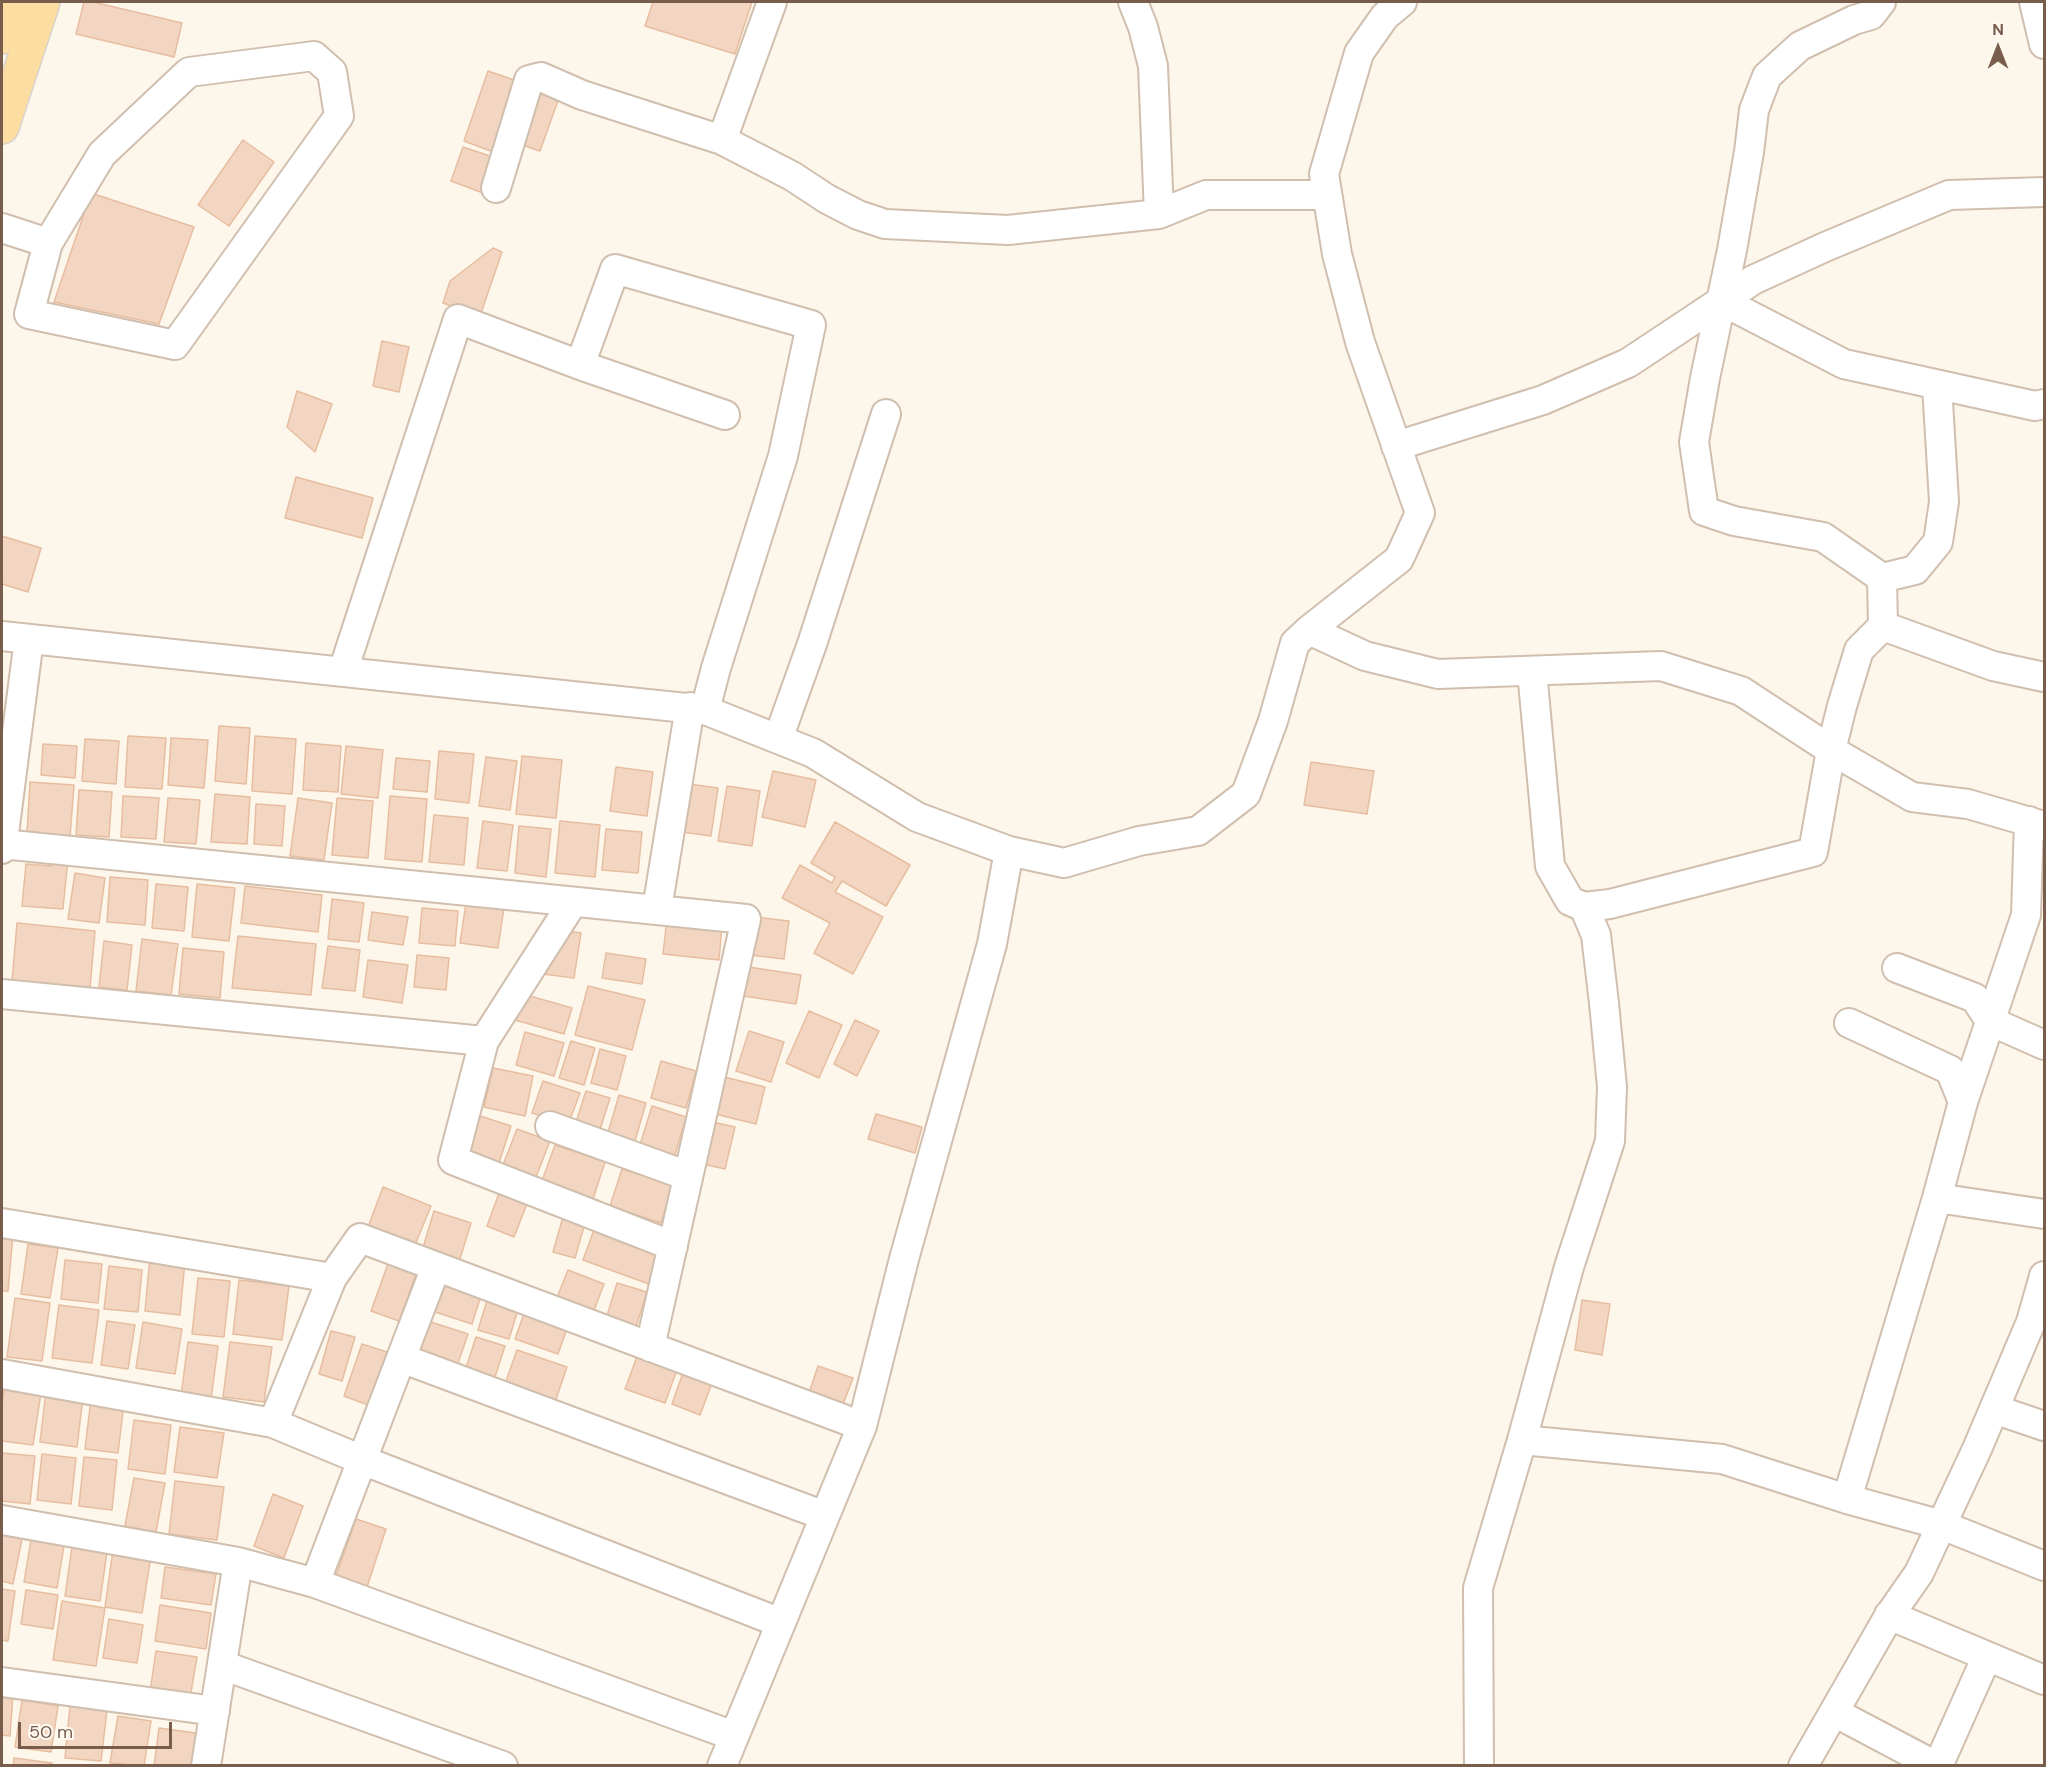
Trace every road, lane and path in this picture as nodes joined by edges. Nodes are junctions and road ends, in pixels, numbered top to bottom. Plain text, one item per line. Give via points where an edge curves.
1 (14, 2) edge
2 (43, 2) edge
3 (772, 2) edge
4 (1133, 2) edge
5 (1881, 2) edge
6 (2034, 2) edge
7 (1388, 6) edge
8 (2, 37) edge
9 (2044, 44) edge
10 (2, 127) edge
11 (722, 140) junction
12 (496, 188) dead end
13 (2044, 192) edge
14 (1328, 198) junction
15 (1159, 214) junction
16 (2, 228) edge
17 (48, 243) junction
18 (1722, 302) junction
19 (580, 365) junction
20 (1937, 385) junction
21 (2044, 404) edge
22 (886, 414) dead end
23 (725, 415) dead end
24 (1396, 446) junction
25 (1882, 578) junction
26 (1883, 626) junction
27 (1308, 630) junction
28 (15, 638) edge
29 (343, 671) junction
30 (1532, 671) junction
31 (2044, 677) edge
32 (698, 708) junction
33 (778, 739) junction
34 (1831, 750) junction
35 (2037, 823) edge
36 (2, 844) edge
37 (2, 849) edge
38 (1009, 851) junction
39 (573, 903) junction
40 (1584, 907) junction
41 (657, 909) junction
42 (1897, 968) dead end
43 (2, 994) edge
44 (1990, 1021) junction
45 (1849, 1023) dead end
46 (484, 1041) junction
47 (2044, 1045) edge
48 (1962, 1102) junction
49 (550, 1126) dead end
50 (688, 1176) junction
51 (1937, 1198) junction
52 (2044, 1214) edge
53 (2, 1223) edge
54 (673, 1246) junction
55 (436, 1267) junction
56 (2044, 1276) edge
57 (332, 1278) junction
58 (650, 1347) junction
59 (401, 1358) junction
60 (2, 1374) edge
61 (1994, 1409) junction
62 (273, 1423) junction
63 (862, 1426) junction
64 (2044, 1426) edge
65 (1522, 1440) junction
66 (362, 1460) junction
67 (1847, 1499) junction
68 (825, 1516) junction
69 (2, 1520) edge
70 (1942, 1525) junction
71 (238, 1562) junction
72 (2044, 1566) edge
73 (315, 1583) junction
74 (1889, 1615) junction
75 (781, 1623) junction
76 (1987, 1656) junction
77 (222, 1665) junction
78 (2044, 1680) edge
79 (2, 1682) edge
80 (215, 1711) junction
81 (1834, 1712) junction
82 (735, 1736) junction
83 (206, 1766) edge
84 (503, 1766) edge
85 (722, 1766) edge
86 (1479, 1766) edge
87 (1803, 1766) edge
88 (1937, 1766) edge

1 - 8 main road
2 - 10 main road
3 - 11 street
4 - 15 street via 1153,66
5 - 18 street via 1871,15 1800,46 1767,76 1754,110
6 - 9 street
7 - 14 street via 1359,53 1324,174
11 - 12 street via 582,95 541,77 529,80
11 - 15 street via 858,215 885,224 1008,230
13 - 18 street via 1949,195 1753,280
14 - 15 street via 1206,195
14 - 24 street via 1337,254 1360,342
16 - 17 street
17 - 17 street via 102,154 189,72 314,56 332,72 339,116 175,345 29,314
18 - 20 street via 1845,364
18 - 24 street via 1628,363 1543,400
18 - 25 street via 1694,442 1704,511 1734,521 1822,537
19 - 23 street
19 - 29 street via 458,318
19 - 32 street via 615,269 811,325 783,456 716,668
20 - 21 street via 2035,406
20 - 25 street via 1944,502 1938,542 1915,570
22 - 33 street
24 - 27 street via 1420,513 1399,559
25 - 26 street
26 - 31 street via 1993,666
26 - 34 street via 1859,650
27 - 30 street via 1365,656 1438,674
27 - 38 street via 1295,643 1273,721 1246,794 1198,831 1139,841 1064,863
28 - 29 street
28 - 36 street
29 - 32 street
30 - 34 street via 1661,666 1741,691
30 - 40 street via 1550,866 1570,901
32 - 33 street
32 - 41 street
33 - 38 street via 813,753 917,817
34 - 35 street via 1912,796 1968,804
34 - 40 street via 1813,852 1610,904
35 - 44 street via 2026,915
36 - 37 street
36 - 39 street
38 - 63 street via 992,944
39 - 41 street
39 - 46 street
40 - 65 street via 1596,935 1604,1003 1612,1087 1610,1141 1569,1267
41 - 50 street via 746,919
42 - 44 street via 1975,998
43 - 46 street
44 - 47 street
44 - 48 street
45 - 48 street via 1950,1070
46 - 54 street via 453,1160
48 - 51 street
49 - 50 street
50 - 54 street
51 - 52 street
51 - 67 street
53 - 57 street
54 - 58 street
55 - 57 street via 360,1238
55 - 58 street
55 - 59 street
56 - 61 street via 2031,1322
57 - 62 street
58 - 63 street
59 - 66 street
59 - 68 street
60 - 62 street
61 - 64 street
61 - 70 street
62 - 66 street
63 - 68 street
65 - 67 street via 1722,1459
65 - 86 street via 1478,1588
66 - 73 street
66 - 75 street
67 - 70 street
68 - 75 street
69 - 71 street
70 - 72 street
70 - 74 street via 1919,1573
71 - 73 street
71 - 77 street
73 - 82 street
74 - 76 street
74 - 81 street
75 - 82 street
76 - 78 street
76 - 88 street
77 - 80 street
77 - 84 street
79 - 80 street
80 - 83 street
81 - 87 street
81 - 88 street
82 - 85 street

